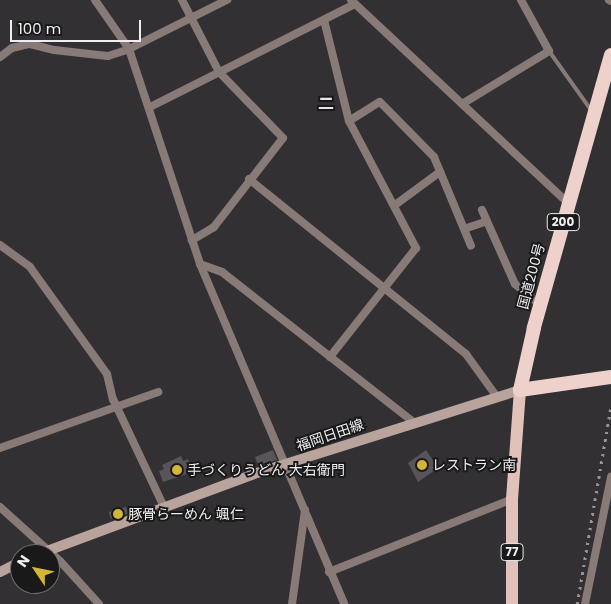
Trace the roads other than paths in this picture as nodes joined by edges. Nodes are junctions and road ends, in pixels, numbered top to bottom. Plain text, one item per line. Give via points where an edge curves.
1 (95, 0) edge
2 (182, 0) edge
3 (227, 0) edge
4 (520, 0) edge
5 (353, 2) edge
6 (191, 18) junction
7 (324, 20) junction
8 (129, 49) junction
9 (549, 50) junction
10 (611, 54) edge
11 (0, 57) edge
12 (219, 72) junction
13 (462, 104) junction
14 (150, 107) junction
15 (594, 113) junction
16 (349, 120) junction
17 (440, 172) junction
18 (248, 179) junction
19 (568, 203) junction
20 (395, 205) junction
21 (482, 210) dead end
22 (487, 221) junction
23 (464, 230) junction
24 (192, 240) junction
25 (0, 245) edge
26 (471, 246) dead end
27 (200, 264) junction
28 (384, 286) junction
29 (540, 306) junction
30 (330, 357) junction
31 (611, 377) edge
32 (520, 390) junction
33 (158, 392) dead end
34 (497, 397) junction
35 (117, 405) junction
36 (412, 422) junction
37 (0, 448) edge
38 (287, 464) junction
39 (611, 477) edge
40 (512, 499) junction
41 (0, 507) edge
42 (164, 508) junction
43 (305, 510) junction
44 (35, 544) edge
45 (60, 546) edge
46 (60, 568) edge
47 (329, 572) junction
48 (100, 604) edge
49 (292, 604) edge
50 (344, 604) edge
51 (512, 604) edge
52 (585, 604) edge

1 - 8 street
2 - 6 street
3 - 6 street
4 - 9 street
5 - 7 street
5 - 13 street
6 - 8 street
6 - 12 street
7 - 12 street
7 - 16 street
8 - 11 street via 108,56 72,53 30,44 12,48
8 - 14 street
9 - 13 street
9 - 15 lane
10 - 15 highway, 国道200号 / 200
12 - 14 street
12 - 18 street via 283,138
13 - 19 street
14 - 24 street
15 - 19 highway, 国道200号 / 200
16 - 17 street via 380,102 434,157
16 - 20 street
17 - 20 street
17 - 23 street
18 - 24 street via 214,227
18 - 28 street
19 - 29 highway, 国道200号 / 200
20 - 28 street via 416,248
21 - 22 street
22 - 23 street
22 - 29 street via 514,284
23 - 26 street
24 - 27 street
25 - 35 street via 30,267 51,294 108,374
27 - 30 street via 222,272
27 - 38 street
28 - 30 street
28 - 34 street via 466,354
29 - 32 highway, 国道200号 / 200
30 - 36 street
31 - 32 highway
32 - 34 main road, 福岡日田線
32 - 40 main road, 77
33 - 35 street
34 - 36 main road, 福岡日田線
35 - 37 street
35 - 42 street
36 - 38 main road, 福岡日田線
38 - 42 main road, 福岡日田線
38 - 43 street
39 - 52 street
40 - 47 street
40 - 51 main road, 77
41 - 44 street
42 - 45 main road, 福岡日田線
43 - 47 street
43 - 49 street
46 - 48 street
47 - 50 street

